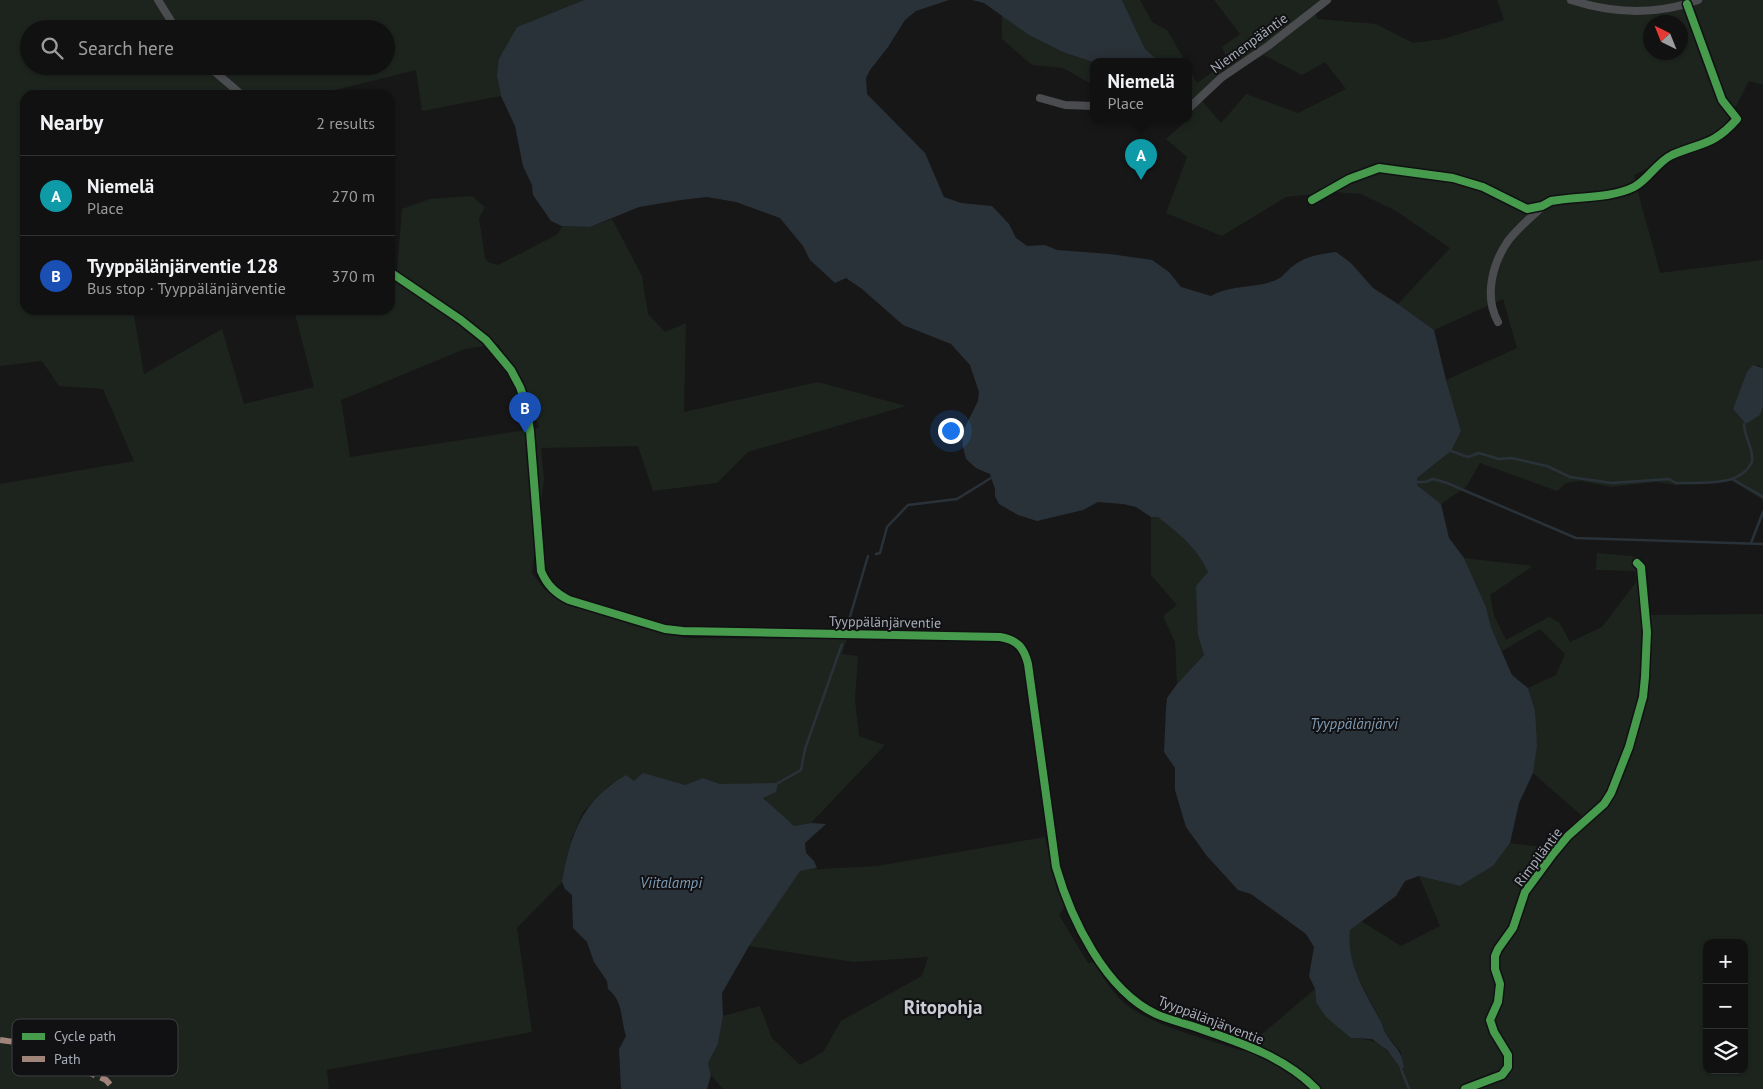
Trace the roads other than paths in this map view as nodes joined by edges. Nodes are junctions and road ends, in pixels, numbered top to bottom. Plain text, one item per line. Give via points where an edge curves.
1 (158, 0) edge
2 (1327, 0) edge
3 (1571, 0) edge
4 (1698, 0) edge
5 (1687, 4) junction
6 (170, 20) edge
7 (219, 75) edge
8 (236, 90) edge
9 (1040, 98) dead end
10 (1090, 106) edge
11 (1192, 106) edge
12 (1312, 200) dead end
13 (1542, 206) junction
14 (395, 275) edge
15 (1498, 322) dead end
16 (1637, 564) dead end
17 (1316, 1089) edge
18 (1465, 1089) edge

1 - 6 street
2 - 11 street, Niemenpääntie via 1221,78
3 - 5 street via 1592,7 1628,12 1660,11
4 - 5 street
5 - 13 street via 1722,100 1737,119 1712,142 1671,156 1635,187 1621,192 1551,201
7 - 8 street
9 - 10 street via 1065,105
12 - 13 street via 1349,179 1379,168 1453,178 1483,187 1527,209
13 - 15 street via 1508,241 1496,264 1491,300
14 - 17 street, Tyyppälänjärventie via 462,320 486,340 511,370 526,404 541,571 558,595 665,629 992,637 1012,639 1018,643 1028,664 1056,867 1065,898 1103,966 1127,995 1151,1011 1257,1050 1298,1073
16 - 18 street, Rimpiläntie via 1642,567 1647,632 1643,697 1629,747 1604,804 1568,836 1525,892 1513,928 1498,949 1495,969 1500,984 1498,1002 1490,1020 1508,1056 1508,1066 1502,1074

